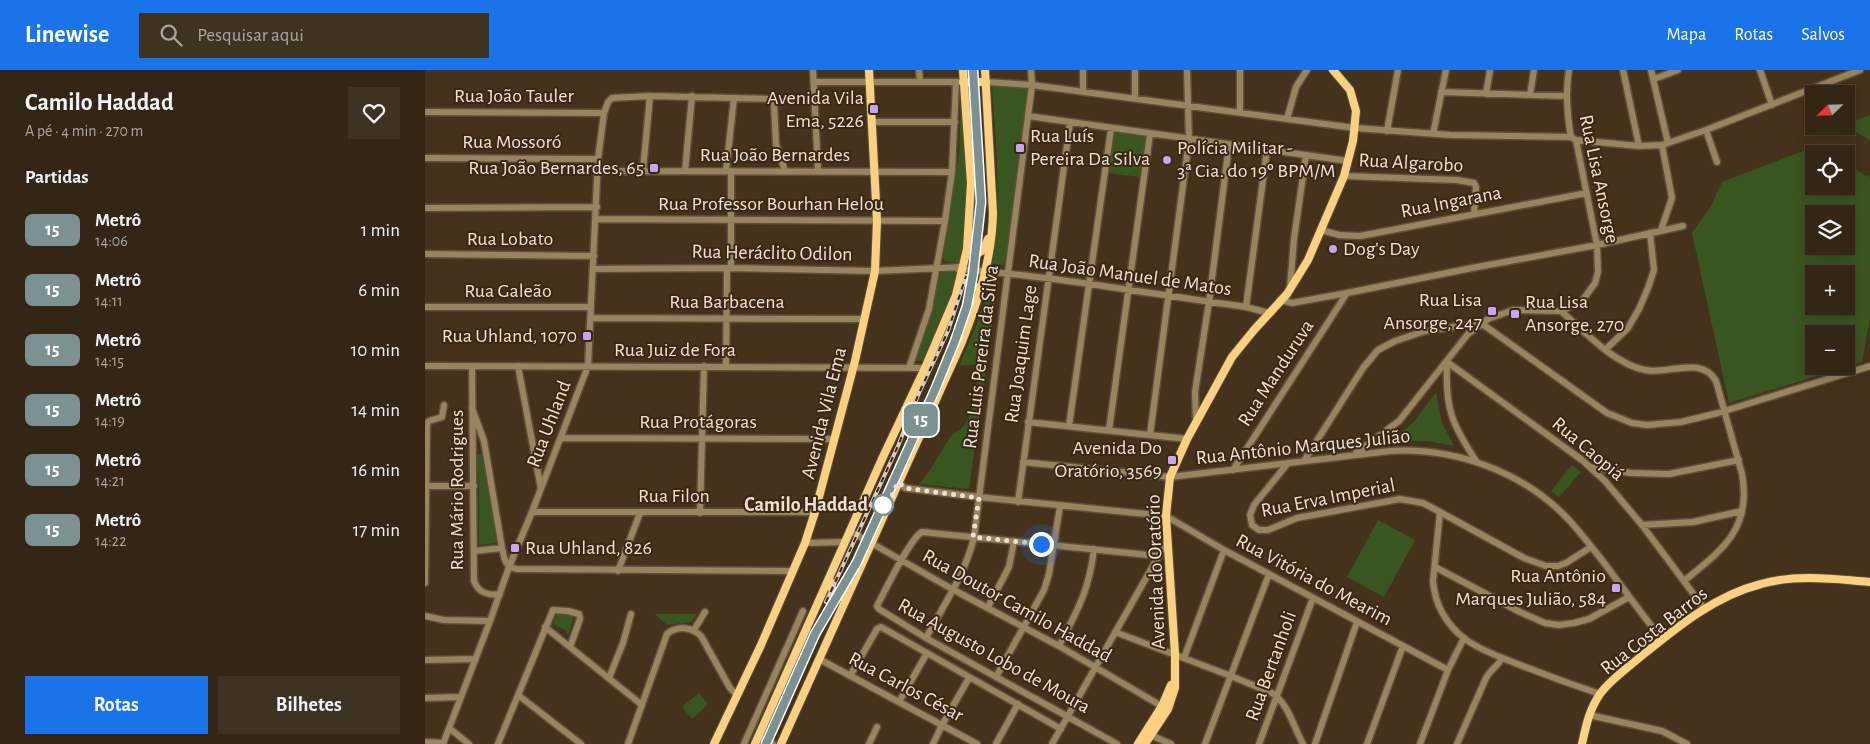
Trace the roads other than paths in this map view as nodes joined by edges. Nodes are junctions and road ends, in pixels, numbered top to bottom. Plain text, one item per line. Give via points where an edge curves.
1 (813, 70) edge
2 (869, 70) edge
3 (919, 70) edge
4 (963, 70) edge
5 (985, 70) edge
6 (1031, 70) edge
7 (1083, 70) edge
8 (1135, 70) edge
9 (1187, 70) edge
10 (1240, 70) edge
11 (1307, 70) edge
12 (1397, 70) edge
13 (1446, 70) edge
14 (1491, 70) edge
15 (1534, 70) edge
16 (1569, 70) edge
17 (1623, 70) edge
18 (1651, 70) edge
19 (1678, 70) edge
20 (1759, 70) edge
21 (1858, 70) edge
22 (1336, 72) edge
23 (1653, 79) junction
24 (814, 82) junction
25 (870, 82) junction
26 (920, 82) junction
27 (986, 82) junction
28 (961, 84) junction
29 (1032, 85) junction
30 (1083, 92) junction
31 (1441, 92) junction
32 (1486, 94) junction
33 (1530, 95) junction
34 (650, 96) junction
35 (692, 96) junction
36 (1566, 96) junction
37 (734, 98) junction
38 (1135, 98) junction
39 (1188, 105) junction
40 (1772, 105) junction
41 (425, 112) edge
42 (1240, 112) junction
43 (604, 113) junction
44 (1028, 116) junction
45 (1287, 118) junction
46 (873, 122) junction
47 (955, 122) junction
48 (1070, 122) junction
49 (1111, 128) junction
50 (1355, 128) junction
51 (1387, 130) junction
52 (1706, 130) junction
53 (1150, 134) junction
54 (1433, 134) junction
55 (1573, 138) junction
56 (1189, 140) junction
57 (1665, 144) junction
58 (1229, 145) junction
59 (1639, 146) junction
60 (1267, 150) junction
61 (1306, 155) junction
62 (425, 158) edge
63 (599, 159) junction
64 (1348, 161) junction
65 (1717, 162) dead end
66 (643, 170) junction
67 (598, 171) junction
68 (685, 171) junction
69 (728, 171) junction
70 (785, 171) junction
71 (818, 172) junction
72 (875, 172) junction
73 (952, 172) junction
74 (1344, 176) junction
75 (971, 183) junction
76 (1587, 193) junction
77 (597, 207) junction
78 (425, 208) edge
79 (1474, 214) junction
80 (596, 219) junction
81 (731, 220) junction
82 (945, 221) junction
83 (877, 222) junction
84 (1683, 226) dead end
85 (1321, 230) junction
86 (1661, 230) junction
87 (992, 231) junction
88 (1650, 234) junction
89 (1597, 245) junction
90 (425, 254) edge
91 (594, 256) junction
92 (729, 268) junction
93 (937, 268) junction
94 (963, 268) junction
95 (593, 269) junction
96 (875, 271) junction
97 (986, 271) junction
98 (1008, 274) junction
99 (1049, 279) junction
100 (959, 284) junction
101 (1089, 285) junction
102 (1290, 289) junction
103 (980, 291) junction
104 (1129, 291) junction
105 (1347, 293) junction
106 (1168, 296) junction
107 (1281, 300) junction
108 (1209, 302) junction
109 (425, 307) edge
110 (1245, 307) junction
111 (591, 308) junction
112 (1561, 311) junction
113 (1269, 312) junction
114 (591, 318) junction
115 (727, 318) junction
116 (863, 319) junction
117 (1481, 323) junction
118 (1606, 350) junction
119 (1447, 362) junction
120 (425, 366) edge
121 (471, 366) junction
122 (518, 366) junction
123 (588, 366) junction
124 (704, 366) junction
125 (726, 366) junction
126 (1870, 366) edge
127 (853, 367) junction
128 (909, 368) junction
129 (925, 368) junction
130 (444, 405) dead end
131 (472, 408) junction
132 (1725, 410) junction
133 (1028, 422) junction
134 (1196, 423) junction
135 (1069, 426) junction
136 (1109, 430) junction
137 (1150, 435) junction
138 (701, 437) junction
139 (561, 438) junction
140 (834, 439) junction
141 (1187, 439) junction
142 (1355, 454) junction
143 (1739, 460) junction
144 (1305, 461) junction
145 (1023, 462) junction
146 (1476, 462) junction
147 (1288, 463) junction
148 (1589, 467) junction
149 (1233, 470) junction
150 (1170, 477) junction
151 (898, 482) junction
152 (425, 486) edge
153 (473, 486) junction
154 (541, 490) junction
155 (979, 498) junction
156 (1018, 502) junction
157 (1060, 506) junction
158 (1743, 511) junction
159 (532, 512) junction
160 (640, 512) junction
161 (815, 512) junction
162 (1440, 512) junction
163 (700, 513) junction
164 (1166, 516) junction
165 (1642, 525) junction
166 (850, 531) junction
167 (973, 537) junction
168 (1014, 541) junction
169 (1167, 541) junction
170 (805, 542) junction
171 (845, 542) junction
172 (871, 543) junction
173 (1055, 545) junction
174 (1591, 547) junction
175 (502, 548) junction
176 (1094, 549) junction
177 (1224, 550) junction
178 (474, 551) junction
179 (1158, 556) junction
180 (902, 560) junction
181 (509, 567) junction
182 (1435, 567) junction
183 (618, 571) junction
184 (793, 572) junction
185 (1269, 574) junction
186 (829, 578) junction
187 (1684, 581) junction
188 (1870, 582) edge
189 (425, 584) edge
190 (952, 589) junction
191 (500, 594) junction
192 (1629, 597) junction
193 (846, 598) junction
194 (1313, 598) junction
195 (988, 607) junction
196 (1704, 608) junction
197 (705, 612) dead end
198 (803, 612) dead end
199 (631, 614) dead end
200 (425, 616) edge
201 (490, 621) junction
202 (1357, 622) junction
203 (1023, 626) junction
204 (545, 627) junction
205 (694, 630) junction
206 (1115, 632) junction
207 (926, 638) junction
208 (1464, 638) junction
209 (1662, 640) junction
210 (1059, 646) junction
211 (1403, 646) junction
212 (571, 648) junction
213 (927, 653) junction
214 (1175, 654) junction
215 (1184, 658) junction
216 (1502, 658) junction
217 (475, 659) junction
218 (819, 659) junction
219 (425, 660) edge
220 (1096, 668) junction
221 (1448, 670) junction
222 (850, 676) junction
223 (1231, 676) junction
224 (996, 677) junction
225 (609, 678) junction
226 (969, 678) junction
227 (1600, 694) junction
228 (518, 695) junction
229 (737, 695) junction
230 (461, 697) junction
231 (1277, 697) junction
232 (425, 698) edge
233 (899, 702) junction
234 (1018, 704) junction
235 (642, 705) junction
236 (1165, 708) junction
237 (1589, 715) junction
238 (1069, 716) junction
239 (942, 725) junction
240 (877, 727) dead end
241 (449, 728) junction
242 (1061, 729) junction
243 (1148, 734) junction
244 (757, 740) edge
245 (425, 742) edge
246 (443, 743) edge
247 (469, 744) edge
248 (498, 744) edge
249 (581, 744) edge
250 (627, 744) edge
251 (715, 744) edge
252 (743, 744) edge
253 (773, 744) edge
254 (781, 744) edge
255 (869, 744) edge
256 (933, 744) edge
257 (977, 744) edge
258 (996, 744) edge
259 (1052, 744) edge
260 (1117, 744) edge
261 (1139, 744) edge
262 (1145, 744) edge
263 (1171, 744) edge
264 (1205, 744) edge
265 (1259, 744) edge
266 (1303, 744) edge
267 (1315, 744) edge
268 (1367, 744) edge
269 (1420, 744) edge
270 (1457, 744) edge
271 (1582, 744) edge
272 (1687, 744) edge

1 - 24 street
2 - 25 main road, Avenida Vila Ema
3 - 26 street
4 - 28 main road
5 - 27 main road
6 - 29 street, Rua Luis Pereira da Silva
7 - 30 street
8 - 38 street
9 - 39 street
10 - 42 street
11 - 45 street via 1296,88
12 - 51 street
13 - 31 street
14 - 32 street
15 - 33 street
16 - 36 street, Rua Lisa Ansorge
17 - 59 street
18 - 23 street
19 - 23 street
20 - 40 street
21 - 40 street
22 - 50 main road, Avenida do Oratório via 1353,96
23 - 57 street
24 - 25 street
24 - 71 street
25 - 26 street
25 - 46 main road, Avenida Vila Ema
26 - 28 street
27 - 28 main road
27 - 29 street
27 - 87 main road
28 - 47 street
28 - 75 main road
29 - 30 street
29 - 44 street, Rua Luis Pereira da Silva
30 - 38 street
31 - 32 street
31 - 54 street
32 - 33 street
33 - 36 street
34 - 35 street
34 - 43 street, Rua Uhland via 610,99
34 - 66 street
35 - 37 street
35 - 68 street
36 - 55 street, Rua Lisa Ansorge
37 - 69 street
37 - 70 street via 768,98 774,101 775,144
38 - 39 street
39 - 42 street
39 - 56 street
40 - 52 street
41 - 43 street, Rua João Tauler
42 - 45 street
43 - 63 street, Rua Uhland
44 - 48 street
44 - 98 street, Rua Luis Pereira da Silva
45 - 50 street
46 - 47 street
46 - 72 main road, Avenida Vila Ema
47 - 73 street
48 - 49 street
48 - 99 street, Rua Joaquim Lage
49 - 53 street
49 - 101 street
50 - 51 street
50 - 64 main road, Avenida do Oratório
51 - 54 street
52 - 57 street
52 - 65 street
53 - 56 street
53 - 104 street
54 - 55 street
55 - 59 street
55 - 76 street, Rua Lisa Ansorge
56 - 58 street
56 - 106 street
57 - 59 street
57 - 86 street via 1672,198
58 - 60 street
58 - 108 street
60 - 61 street
60 - 110 street
61 - 64 street
61 - 102 street
62 - 63 street, Rua Mossoró
63 - 67 street, Rua Uhland
64 - 74 main road, Avenida do Oratório
66 - 67 street, Rua João Bernardes
66 - 68 street, Rua João Bernardes
67 - 77 street, Rua Uhland
68 - 69 street, Rua João Bernardes
69 - 70 street, Rua João Bernardes
69 - 81 street
70 - 71 street, Rua João Bernardes
71 - 72 street, Rua João Bernardes
72 - 73 street, Rua João Bernardes
72 - 83 main road, Avenida Vila Ema
73 - 82 street
74 - 79 street, Rua Algarobo via 1474,183
74 - 85 main road, Avenida do Oratório
75 - 87 main road via 973,252 977,254 983,250
75 - 94 main road
76 - 79 street, Rua Ingarana
76 - 89 street, Rua Lisa Ansorge
77 - 78 street
77 - 80 street, Rua Uhland
79 - 85 street, Rua Ingarana via 1360,236
80 - 81 street, Rua Professor Bourhan Helou
80 - 91 street, Rua Uhland
81 - 83 street, Rua Professor Bourhan Helou
81 - 92 street
82 - 83 street, Rua Professor Bourhan Helou
82 - 93 street
83 - 96 main road, Avenida Vila Ema
84 - 86 street
85 - 102 main road, Avenida do Oratório
86 - 88 street
87 - 97 main road
88 - 89 street
88 - 118 street via 1654,270 1648,288 1628,328
89 - 105 street
89 - 112 street, Rua Lisa Ansorge via 1595,283 1582,300
90 - 91 street, Rua Lobato
91 - 95 street, Rua Uhland
92 - 95 street, Rua Heráclito Odilon
92 - 96 street, Rua Heráclito Odilon
92 - 115 street
93 - 94 street, Rua Heráclito Odilon
93 - 96 street, Rua Heráclito Odilon
93 - 128 street via 929,309
94 - 97 street, Rua Heráclito Odilon
94 - 100 main road
95 - 111 street, Rua Uhland
96 - 116 main road, Avenida Vila Ema
97 - 98 street, Rua João Manuel de Matos
97 - 103 main road
98 - 99 street, Rua João Manuel de Matos
98 - 155 street, Rua Luis Pereira da Silva
99 - 101 street, Rua João Manuel de Matos
99 - 133 street, Rua Joaquim Lage
100 - 103 main road via 970,282
100 - 129 main road
101 - 104 street, Rua João Manuel de Matos
101 - 135 street
102 - 107 main road, Avenida do Oratório
103 - 151 main road via 961,344
104 - 106 street, Rua João Manuel de Matos
104 - 136 street
105 - 107 street via 1292,303
105 - 149 street, Rua Manduruva
106 - 108 street, Rua João Manuel de Matos
106 - 137 street
107 - 113 main road, Avenida do Oratório
108 - 110 street, Rua João Manuel de Matos
108 - 134 street via 1195,392
109 - 111 street, Rua Galeão
110 - 113 street, Rua João Manuel de Matos
111 - 114 street, Rua Uhland
112 - 117 street via 1513,310
112 - 118 street
113 - 134 main road, Avenida do Oratório via 1232,357
114 - 115 street, Rua Barbacena
114 - 123 street, Rua Uhland
115 - 116 street, Rua Barbacena
115 - 125 street
116 - 127 main road, Avenida Vila Ema
117 - 119 street via 1468,334
117 - 132 street via 1595,406 1632,423 1681,422
117 - 144 street via 1425,331 1395,340 1378,350 1363,368
118 - 132 street via 1621,361 1646,371 1691,367 1705,370 1716,381
119 - 142 street via 1399,421
119 - 146 street via 1449,412
119 - 148 street, Rua Caopiá
120 - 121 street, Rua Juiz de Fora
121 - 122 street, Rua Juiz de Fora
121 - 131 street, Rua Mário Rodrigues
122 - 123 street, Rua Juiz de Fora
122 - 154 street
123 - 124 street, Rua Juiz de Fora
123 - 139 street, Rua Uhland
124 - 125 street, Rua Juiz de Fora
124 - 138 street
125 - 127 street, Rua Juiz de Fora
126 - 132 street
127 - 128 street, Rua Juiz de Fora
127 - 140 main road, Avenida Vila Ema
128 - 129 street, Rua Juiz de Fora
129 - 166 main road
130 - 152 street via 442,417 427,424
131 - 153 street, Rua Mário Rodrigues
131 - 175 street via 484,441
132 - 143 street
133 - 135 street
133 - 145 street, Rua Joaquim Lage
134 - 141 main road, Avenida do Oratório
135 - 136 street
136 - 137 street
137 - 141 street
138 - 139 street, Rua Protágoras
138 - 140 street, Rua Protágoras
138 - 163 street
139 - 154 street, Rua Uhland
140 - 161 main road, Avenida Vila Ema
141 - 150 main road, Avenida do Oratório
142 - 144 street, Rua Antônio Marques Julião
142 - 146 street, Rua Antônio Marques Julião via 1405,450
143 - 148 street via 1669,474
143 - 158 street via 1745,488
144 - 147 street, Rua Antônio Marques Julião
145 - 150 street, Rua Antônio Marques Julião
145 - 156 street, Rua Joaquim Lage
146 - 174 street, Rua Antônio Marques Julião via 1506,474 1547,500 1568,518
147 - 149 street, Rua Antônio Marques Julião
147 - 162 street, Rua Erva Imperial via 1252,510 1249,520 1259,530 1268,530 1306,516 1400,500 1423,503
148 - 165 street, Rua Caopiá
149 - 150 street, Rua Antônio Marques Julião
150 - 164 main road, Avenida do Oratório
151 - 155 street via 905,488
151 - 172 main road
152 - 153 street
152 - 189 street
153 - 178 street, Rua Mário Rodrigues
154 - 159 street, Rua Uhland
155 - 156 street
155 - 167 street, Rua Luis Pereira da Silva
156 - 157 street
157 - 164 street
157 - 173 street
158 - 165 street via 1693,522
158 - 187 street via 1726,545
159 - 160 street, Rua Filon
159 - 181 street, Rua Uhland
160 - 163 street, Rua Filon
160 - 183 street
161 - 163 street, Rua Filon
161 - 170 main road, Avenida Vila Ema
162 - 174 street via 1546,566 1566,563
162 - 182 street
164 - 169 main road, Avenida do Oratório
164 - 177 street, Rua Vitória do Mearim
165 - 187 street, Rua Caopiá
166 - 171 main road
166 - 172 street, Rua Doutor Camilo Haddad
167 - 168 street
167 - 180 street via 920,533
167 - 190 street, Rua Luis Pereira da Silva via 970,554
168 - 173 street
168 - 195 street via 1009,567
169 - 179 street
169 - 214 main road, Avenida do Oratório
170 - 171 street
170 - 184 main road, Avenida Vila Ema
171 - 186 main road
172 - 180 street, Rua Doutor Camilo Haddad
172 - 193 main road
173 - 176 street
173 - 203 street via 1044,590
174 - 192 street, Rua Antônio Marques Julião
175 - 178 street
175 - 181 street
176 - 179 street
176 - 210 street via 1084,596
177 - 185 street, Rua Vitória do Mearim
177 - 215 street
178 - 191 street, Rua Mário Rodrigues via 476,588 493,596
179 - 206 street
180 - 190 street, Rua Doutor Camilo Haddad
180 - 207 street, Rua Augusto Lobo de Moura via 877,607
181 - 183 street
181 - 191 street, Rua Uhland
182 - 192 street via 1545,623 1559,625 1589,619
182 - 208 street via 1433,581 1437,603 1444,617
183 - 184 street
184 - 229 main road, Avenida Vila Ema
185 - 194 street, Rua Vitória do Mearim
185 - 223 street
186 - 193 main road via 833,592
186 - 244 main road
187 - 196 street, Rua Caopiá
188 - 196 main road, Rua Costa Barros via 1781,580 1742,590
190 - 195 street, Rua Doutor Camilo Haddad
190 - 207 street, Rua Luis Pereira da Silva
191 - 201 street, Rua Uhland
192 - 209 street, Rua Antônio Marques Julião
193 - 218 main road
194 - 202 street, Rua Vitória do Mearim
194 - 231 street, Rua Bertanholi
195 - 203 street, Rua Doutor Camilo Haddad
196 - 209 main road, Rua Costa Barros
197 - 205 street
198 - 252 street
199 - 225 street
200 - 201 street via 444,620
201 - 217 street, Rua Uhland
202 - 211 street, Rua Vitória do Mearim
202 - 267 street
203 - 210 street, Rua Doutor Camilo Haddad
203 - 224 street
204 - 212 street
204 - 212 street via 553,610 578,613 580,619
204 - 228 street
205 - 229 street via 701,636
205 - 235 street via 677,628 667,634
206 - 214 street
206 - 220 street
207 - 224 street, Rua Augusto Lobo de Moura
208 - 216 street
208 - 221 street
209 - 227 main road, Rua Costa Barros
210 - 220 street, Rua Doutor Camilo Haddad
211 - 221 street, Rua Vitória do Mearim
211 - 268 street
212 - 225 street
213 - 222 street via 880,627
213 - 226 street
213 - 233 street
214 - 215 street
214 - 236 main road, Avenida do Oratório via 1174,681
215 - 223 street
216 - 227 street
216 - 270 street via 1486,678
217 - 219 street
217 - 230 street, Rua Uhland
218 - 222 street, Rua Carlos César
218 - 254 main road
220 - 236 street, Rua Doutor Camilo Haddad
220 - 238 street
221 - 269 street
222 - 233 street, Rua Carlos César
223 - 231 street
223 - 264 street
224 - 238 street, Rua Augusto Lobo de Moura
225 - 235 street
226 - 234 street
226 - 239 street
227 - 237 main road, Rua Costa Barros
228 - 248 street
228 - 249 street
229 - 251 main road, Avenida Vila Ema
230 - 232 street
230 - 241 street, Rua Uhland
231 - 265 street, Rua Bertanholi
231 - 266 street
233 - 239 street, Rua Carlos César
234 - 242 street
234 - 258 street
235 - 250 street
236 - 243 main road, Avenida do Oratório
237 - 271 main road, Rua Costa Barros
237 - 272 street via 1662,731
238 - 242 street
238 - 260 street, Rua Augusto Lobo de Moura
239 - 256 street
239 - 257 street, Rua Carlos César
240 - 255 street
241 - 246 street, Rua Uhland
241 - 247 street
242 - 259 street
243 - 261 main road, Avenida do Oratório
243 - 262 main road, Avenida do Oratório
243 - 263 street
244 - 253 street
245 - 246 street

